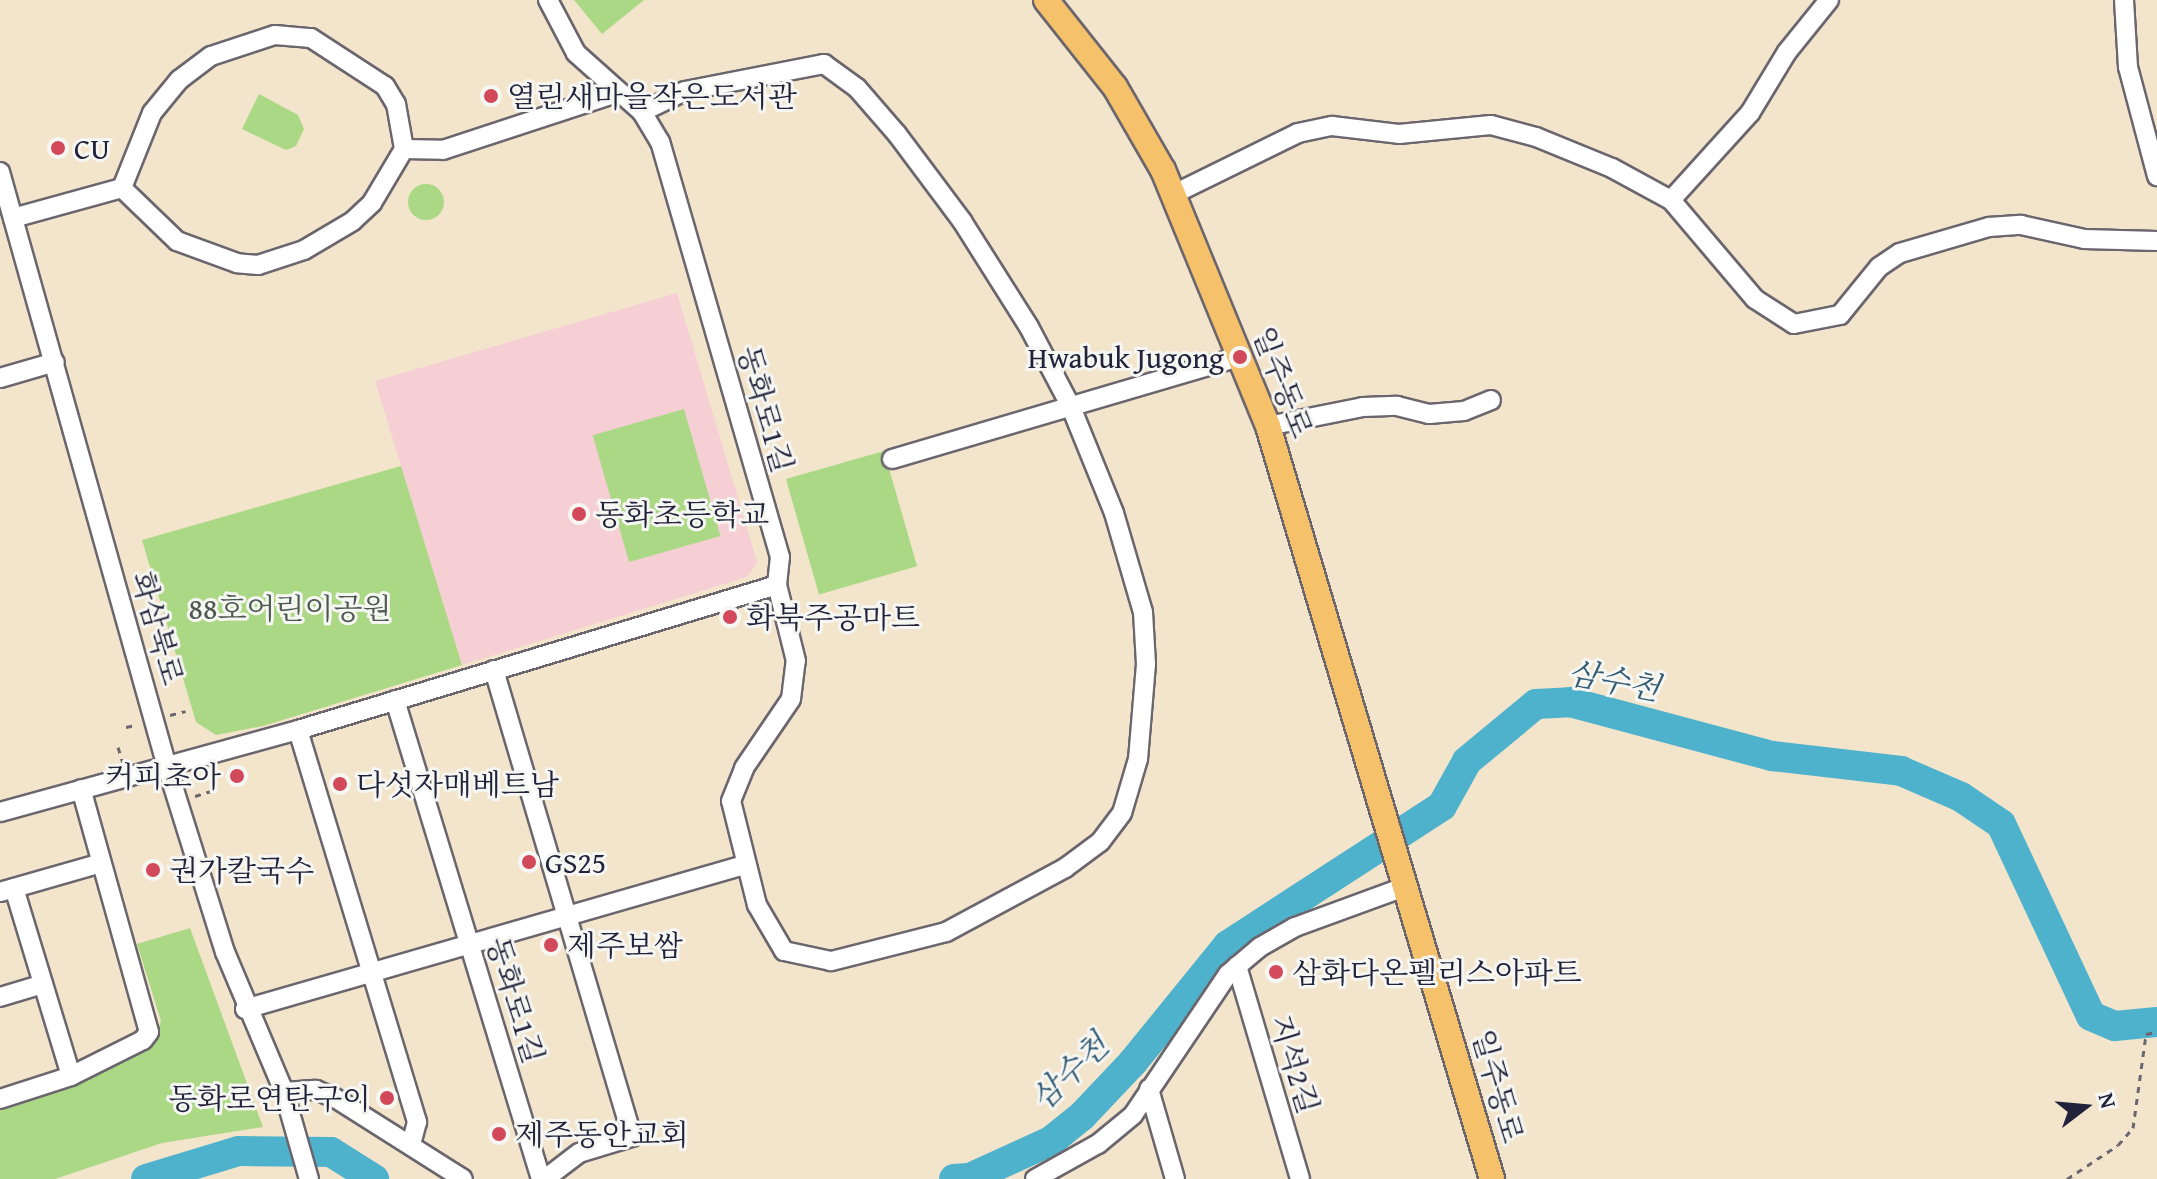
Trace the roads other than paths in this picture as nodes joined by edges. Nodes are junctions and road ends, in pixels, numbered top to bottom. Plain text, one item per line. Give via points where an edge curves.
1 (548, 0) edge
2 (1046, 0) edge
3 (1829, 0) edge
4 (2124, 0) edge
5 (616, 93) junction
6 (642, 112) junction
7 (404, 149) junction
8 (0, 172) edge
9 (2157, 176) edge
10 (122, 188) junction
11 (1174, 194) junction
12 (1671, 200) junction
13 (13, 218) junction
14 (2157, 241) edge
15 (1239, 357) junction
16 (55, 362) junction
17 (0, 378) edge
18 (1491, 400) dead end
19 (1071, 407) junction
20 (1268, 426) junction
21 (892, 459) dead end
22 (777, 585) junction
23 (494, 670) junction
24 (395, 700) junction
25 (298, 730) junction
26 (167, 767) junction
27 (81, 789) junction
28 (0, 812) edge
29 (101, 863) junction
30 (744, 865) junction
31 (1406, 880) junction
32 (7, 890) edge
33 (566, 914) junction
34 (469, 942) junction
35 (1237, 966) junction
36 (371, 972) junction
37 (43, 984) junction
38 (0, 997) edge
39 (245, 1009) junction
40 (71, 1076) junction
41 (1149, 1089) junction
42 (284, 1092) junction
43 (0, 1099) edge
44 (411, 1144) junction
45 (309, 1179) edge
46 (463, 1179) edge
47 (543, 1179) edge
48 (1035, 1179) edge
49 (1175, 1179) edge
50 (1300, 1179) edge
51 (1492, 1179) edge

1 - 5 street, 동화로1길 via 576,53
2 - 11 main road, 일주동로 via 1115,87
3 - 12 street via 1787,52 1750,113
4 - 9 street via 2128,67
5 - 6 street, 동화로1길
5 - 7 street via 443,150
6 - 19 street via 685,91 801,65 824,64 844,76 897,134 962,221 1029,327
6 - 22 street, 동화로1길 via 660,142 780,557
7 - 10 street via 372,203 353,221 322,242 258,265 204,255 177,241
7 - 10 street via 396,104 385,86 311,38 275,35 211,56 179,80 152,113
8 - 13 street, 화삼북로
10 - 13 street
11 - 12 street via 1298,133 1332,126 1399,134 1477,125 1536,137
11 - 15 main road, 일주동로
12 - 14 street via 1755,299 1794,324 1840,315 1879,267 1900,253 1989,227 2021,225 2084,239
13 - 16 street, 화삼북로
15 - 19 street
15 - 20 main road, 일주동로
16 - 17 street
16 - 26 street, 화삼북로
18 - 20 street via 1464,411 1429,414 1397,406 1363,407
19 - 21 street
19 - 30 street, 동화로1길 via 1114,513 1143,612 1146,664 1138,759 1122,813 1087,853 1009,901 913,944 831,961 799,957 778,946
20 - 31 main road, 일주동로
22 - 23 street
22 - 30 street, 동화로1길 via 796,661 791,699 737,779 731,801
23 - 24 street
23 - 33 street
24 - 25 street
24 - 34 street, 동화로1길
25 - 26 street
25 - 36 street
26 - 27 street
26 - 39 street, 화삼북로
27 - 28 street
27 - 29 street
29 - 32 street
29 - 40 street via 149,1032 143,1040
30 - 33 street
31 - 35 street via 1295,927
31 - 51 main road, 일주동로
32 - 37 street
33 - 34 street
33 - 47 street via 632,1137 579,1153
34 - 36 street
34 - 47 street, 동화로1길
35 - 41 street
35 - 50 street, 지석2길
36 - 39 street
36 - 44 street via 417,1122
37 - 38 street
37 - 40 street
39 - 42 street, 화삼북로
40 - 43 street
41 - 48 street via 1133,1115 1098,1144
41 - 49 street
42 - 44 street via 316,1090
42 - 45 street, 화삼북로
44 - 46 street

